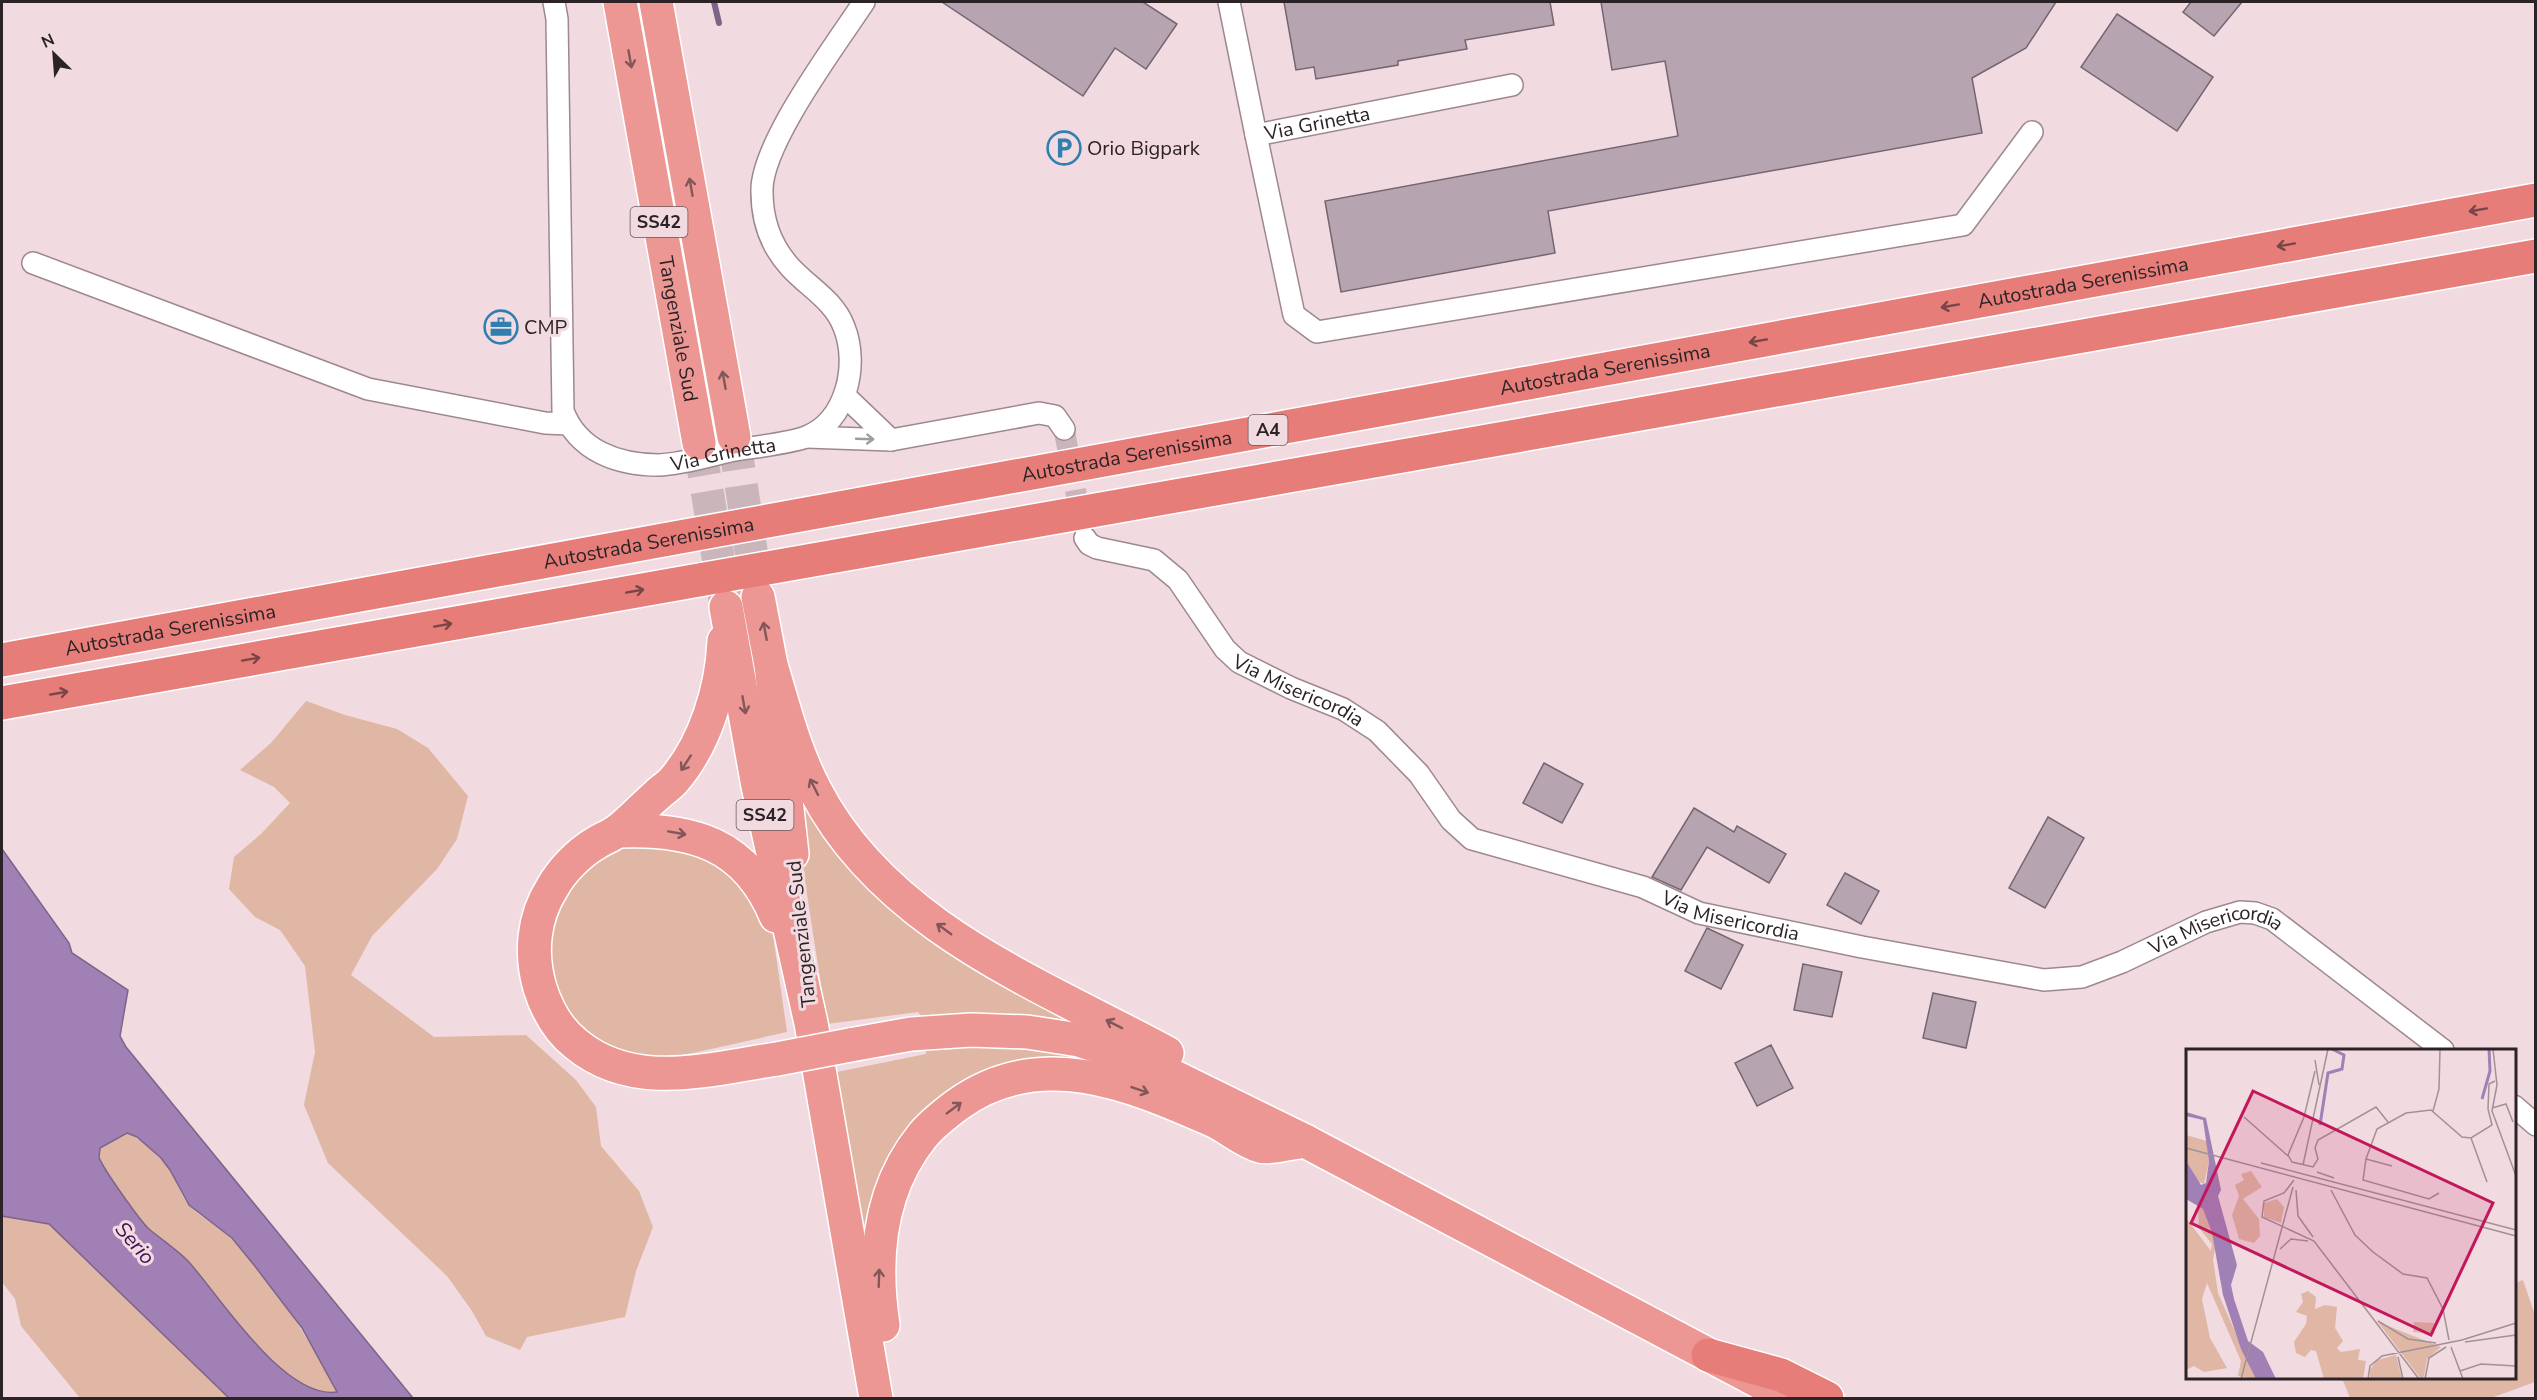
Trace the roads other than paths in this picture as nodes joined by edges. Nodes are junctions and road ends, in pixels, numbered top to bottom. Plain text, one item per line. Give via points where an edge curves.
1 (554, 2) edge
2 (620, 2) edge
3 (657, 2) edge
4 (864, 2) edge
5 (1229, 2) edge
6 (1512, 85) dead end
7 (2032, 132) dead end
8 (1256, 135) junction
9 (2535, 200) edge
10 (2535, 256) edge
11 (33, 263) dead end
12 (844, 396) junction
13 (568, 424) junction
14 (1064, 429) dead end
15 (807, 436) junction
16 (734, 437) tunnel mouth
17 (891, 440) junction
18 (699, 443) tunnel mouth
19 (1085, 538) dead end
20 (758, 597) tunnel mouth
21 (2, 660) edge
22 (771, 665) junction
23 (2, 704) edge
24 (618, 831) junction
25 (811, 1023) junction
26 (2442, 1049) edge
27 (2516, 1108) edge
28 (2535, 1125) edge
29 (1305, 1141) junction
30 (1708, 1355) junction
31 (876, 1398) edge
32 (893, 1398) edge
33 (1790, 1398) edge
34 (1827, 1398) edge

1 - 13 street via 563,411
2 -> 18 highway, Tangenziale Sud / SS42
16 -> 3 highway, Tangenziale Sud / SS42
4 - 12 street, Via Grinetta via 788,120 766,163 761,190 764,219 774,246 844,326 850,349
5 - 8 street, Via Grinetta
6 - 8 street, Via Grinetta
7 - 8 street via 1964,225 1317,332 1294,315
9 -> 21 highway, Autostrada Serenissima / A4
23 -> 10 highway
11 - 13 street via 368,389
12 - 15 street, Via Grinetta via 835,414
12 - 17 street
13 - 15 street, Via Grinetta via 581,441 600,453 630,463 661,465
14 - 17 street via 1055,416 1039,413
15 -> 17 street
19 - 26 street, Via Misericordia via 1097,548 1154,560 1178,580 1239,662 1343,709 1377,731 1419,774 1451,820 1472,839 1643,887 1699,913 2044,980 2082,977 2206,922 2240,912 2255,913 2272,919
22 -> 20 highway, Tangenziale Sud / SS42
22 - 25 highway, Tangenziale Sud / SS42
29 -> 22 highway via 1280,1109 1035,984 961,941 901,897 864,860 816,792 796,749
24 -> 25 highway via 676,832 718,846 743,864 761,884 775,914
24 - 25 highway, Tangenziale Sud / SS42 via 673,782 699,740 712,708 724,651 726,607 758,786
24 - 29 highway, bridge via 594,844 567,867 541,909 534,939 535,972 543,999 554,1021 592,1058 620,1069 653,1074 777,1059 911,1034 1027,1032 1079,1040 1140,1060
25 - 31 highway, Tangenziale Sud / SS42
27 - 28 street
29 - 30 highway
32 -> 29 highway via 878,1294 884,1214 911,1150 929,1128 971,1095 1014,1078 1072,1074 1158,1096 1261,1147
30 - 33 highway
30 - 34 highway via 1781,1375

